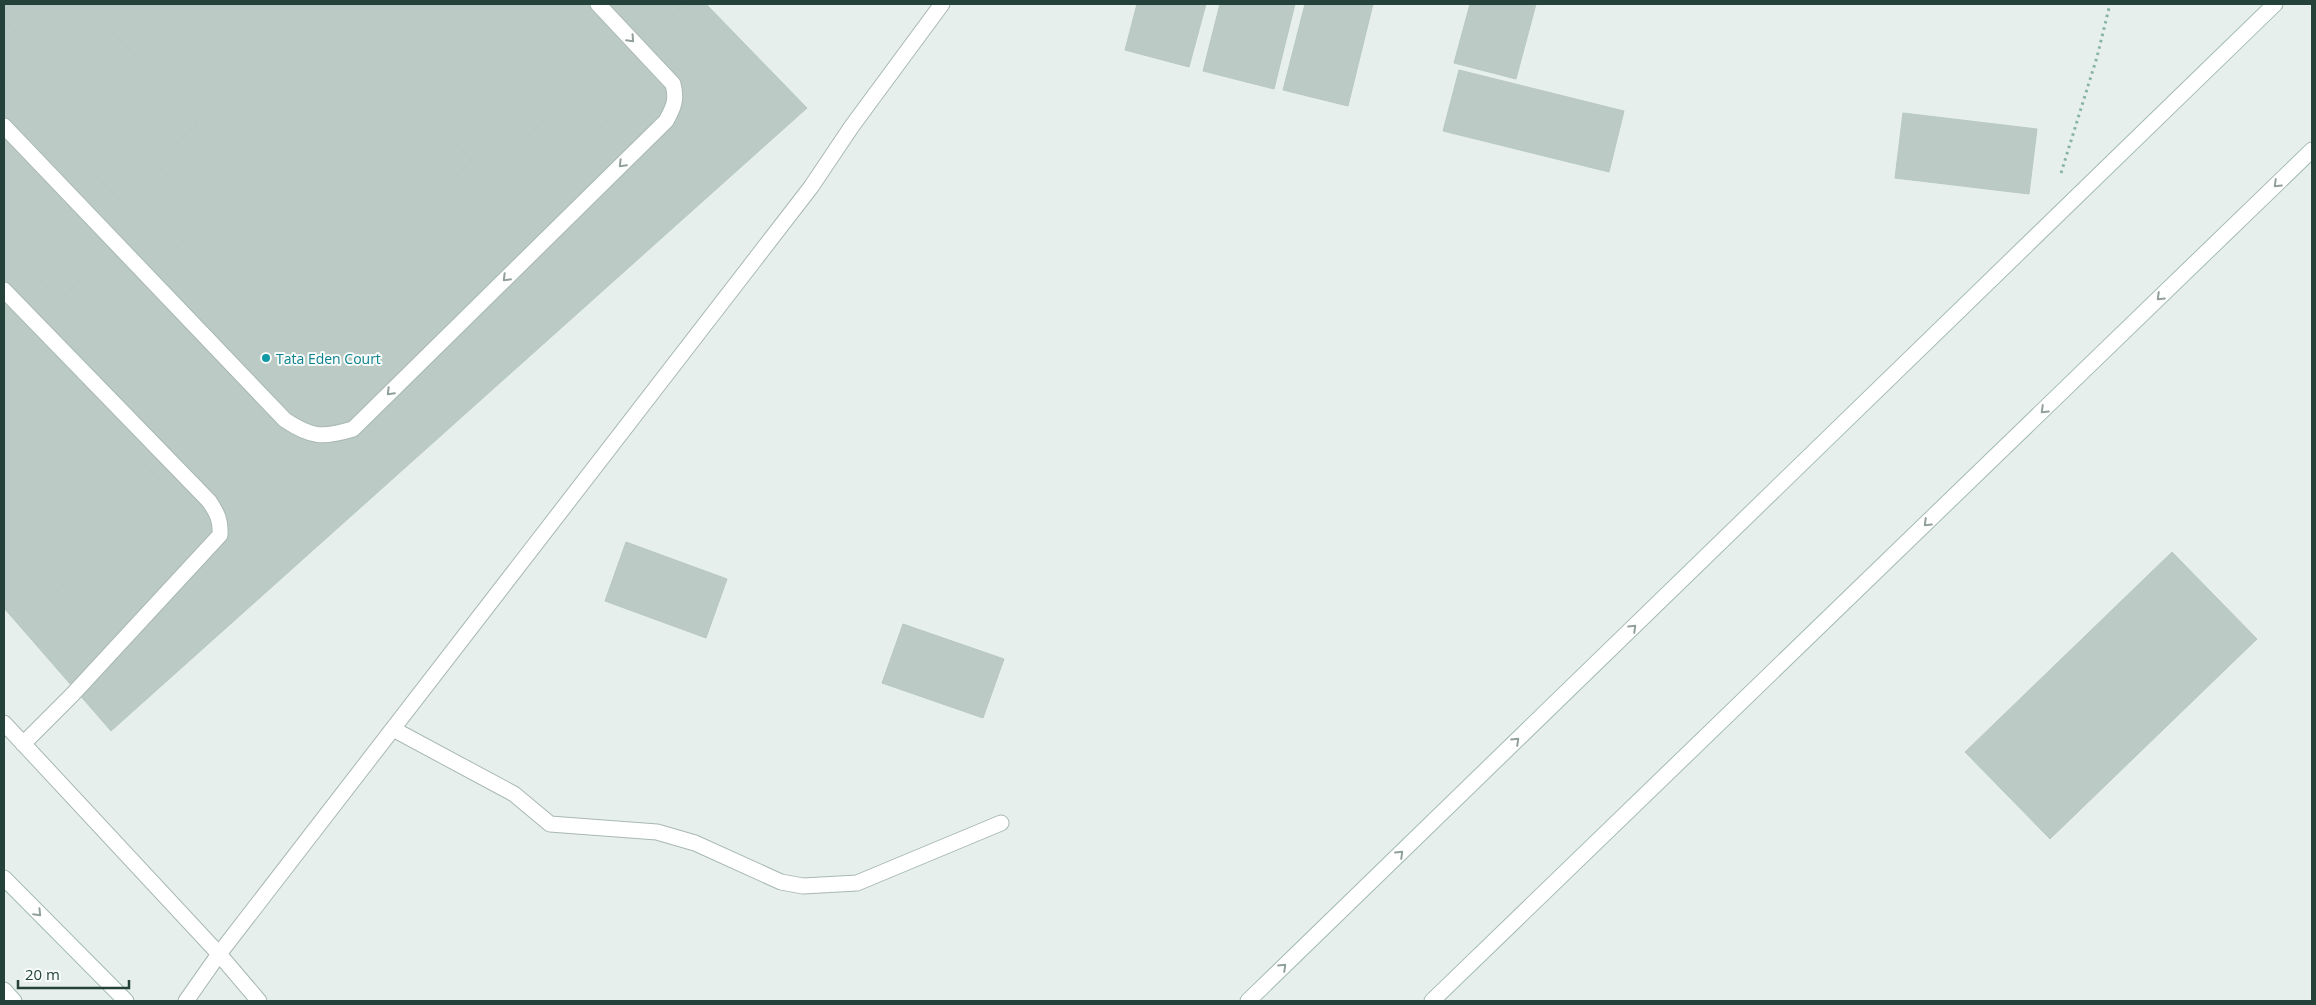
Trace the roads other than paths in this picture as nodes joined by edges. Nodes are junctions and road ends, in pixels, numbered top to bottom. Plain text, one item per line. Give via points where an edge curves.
1 (598, 4) edge
2 (942, 4) edge
3 (2275, 4) edge
4 (4, 126) edge
5 (2312, 150) edge
6 (4, 290) edge
7 (4, 723) edge
8 (393, 730) junction
9 (23, 744) junction
10 (1001, 823) dead end
11 (4, 878) edge
12 (219, 954) junction
13 (4, 990) edge
14 (14, 1001) edge
15 (126, 1001) edge
16 (186, 1001) edge
17 (259, 1001) edge
18 (1248, 1001) edge
19 (1432, 1001) edge

1 -> 4 street via 673,84 676,97 666,121 353,429 327,436 304,433 285,420
2 - 8 street via 811,187
18 -> 3 street
5 -> 19 street
6 - 9 street via 209,501 221,523 220,535
7 - 9 street
8 - 10 street via 514,794 550,824 657,832 695,843 781,882 803,886 857,883
8 - 12 street
9 - 12 street
11 -> 15 street
12 - 16 street
12 - 17 street
13 - 14 street

